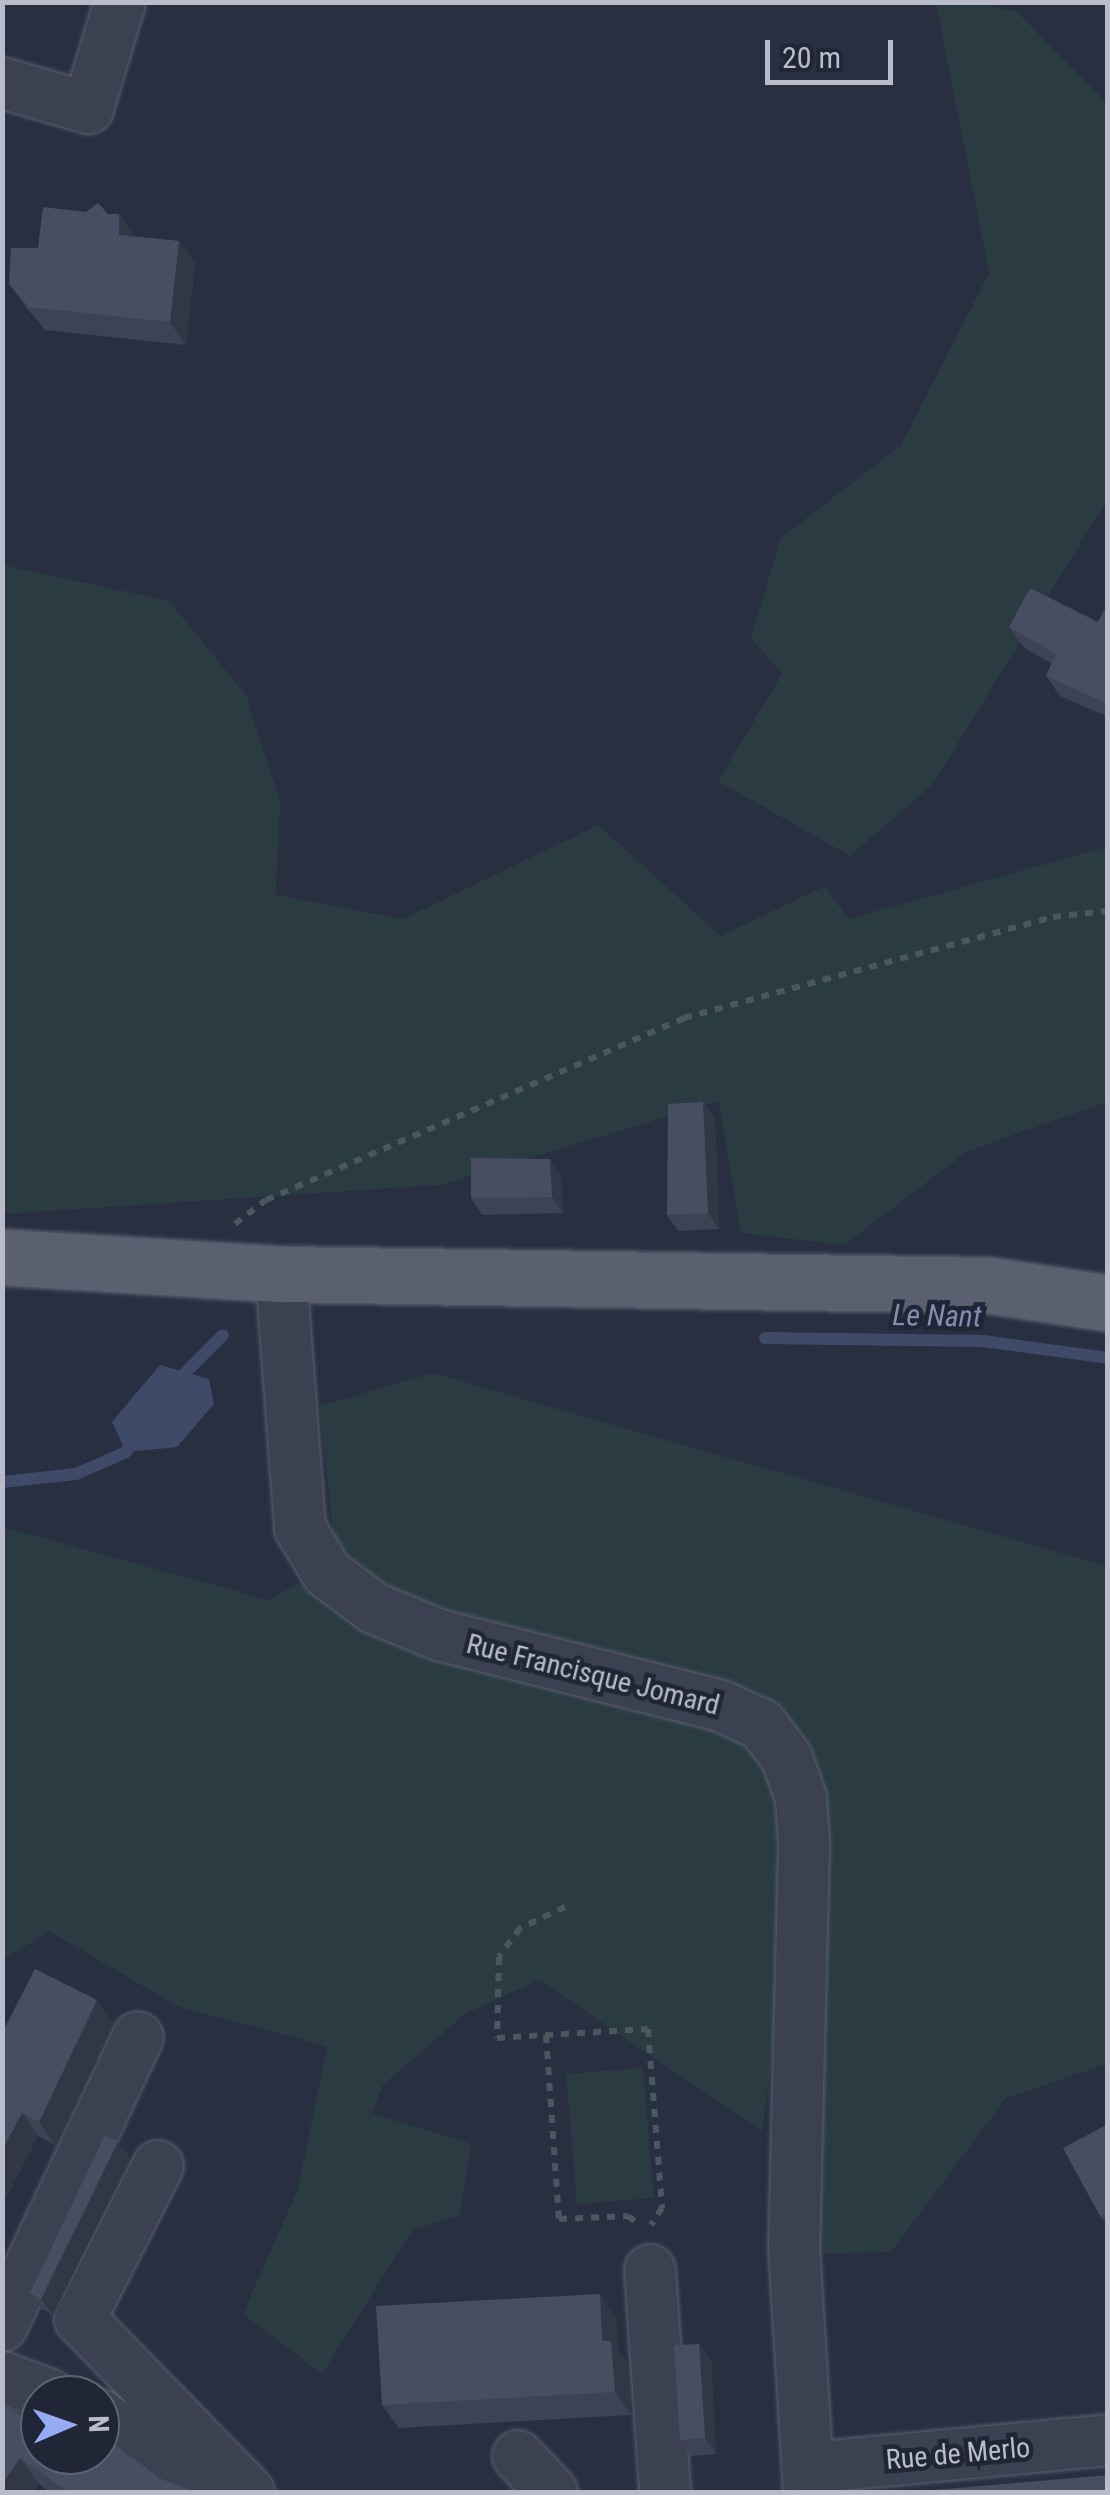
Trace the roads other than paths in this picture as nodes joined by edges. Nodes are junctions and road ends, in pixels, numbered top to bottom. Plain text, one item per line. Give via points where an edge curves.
1 (120, 2) edge
2 (2, 82) edge
3 (2, 1257) edge
4 (281, 1274) junction
5 (1108, 1303) edge
6 (138, 2038) dead end
7 (158, 2166) dead end
8 (650, 2270) dead end
9 (2, 2326) edge
10 (120, 2430) edge
11 (1108, 2440) edge
12 (518, 2456) dead end
13 (808, 2480) edge
14 (243, 2486) edge
15 (552, 2492) edge
16 (665, 2492) edge

1 - 2 street via 88,108
3 - 4 main road
4 - 5 main road via 988,1286
4 - 13 street, Rue Francisque Jomard via 300,1528 327,1574 374,1608 440,1635 721,1706 762,1724 787,1758 801,1798 804,1844 794,2247
6 - 9 street
7 - 14 street via 80,2318
8 - 16 street
10 - 14 street via 196,2482
11 - 13 street, Rue de Merlo
12 - 15 street

